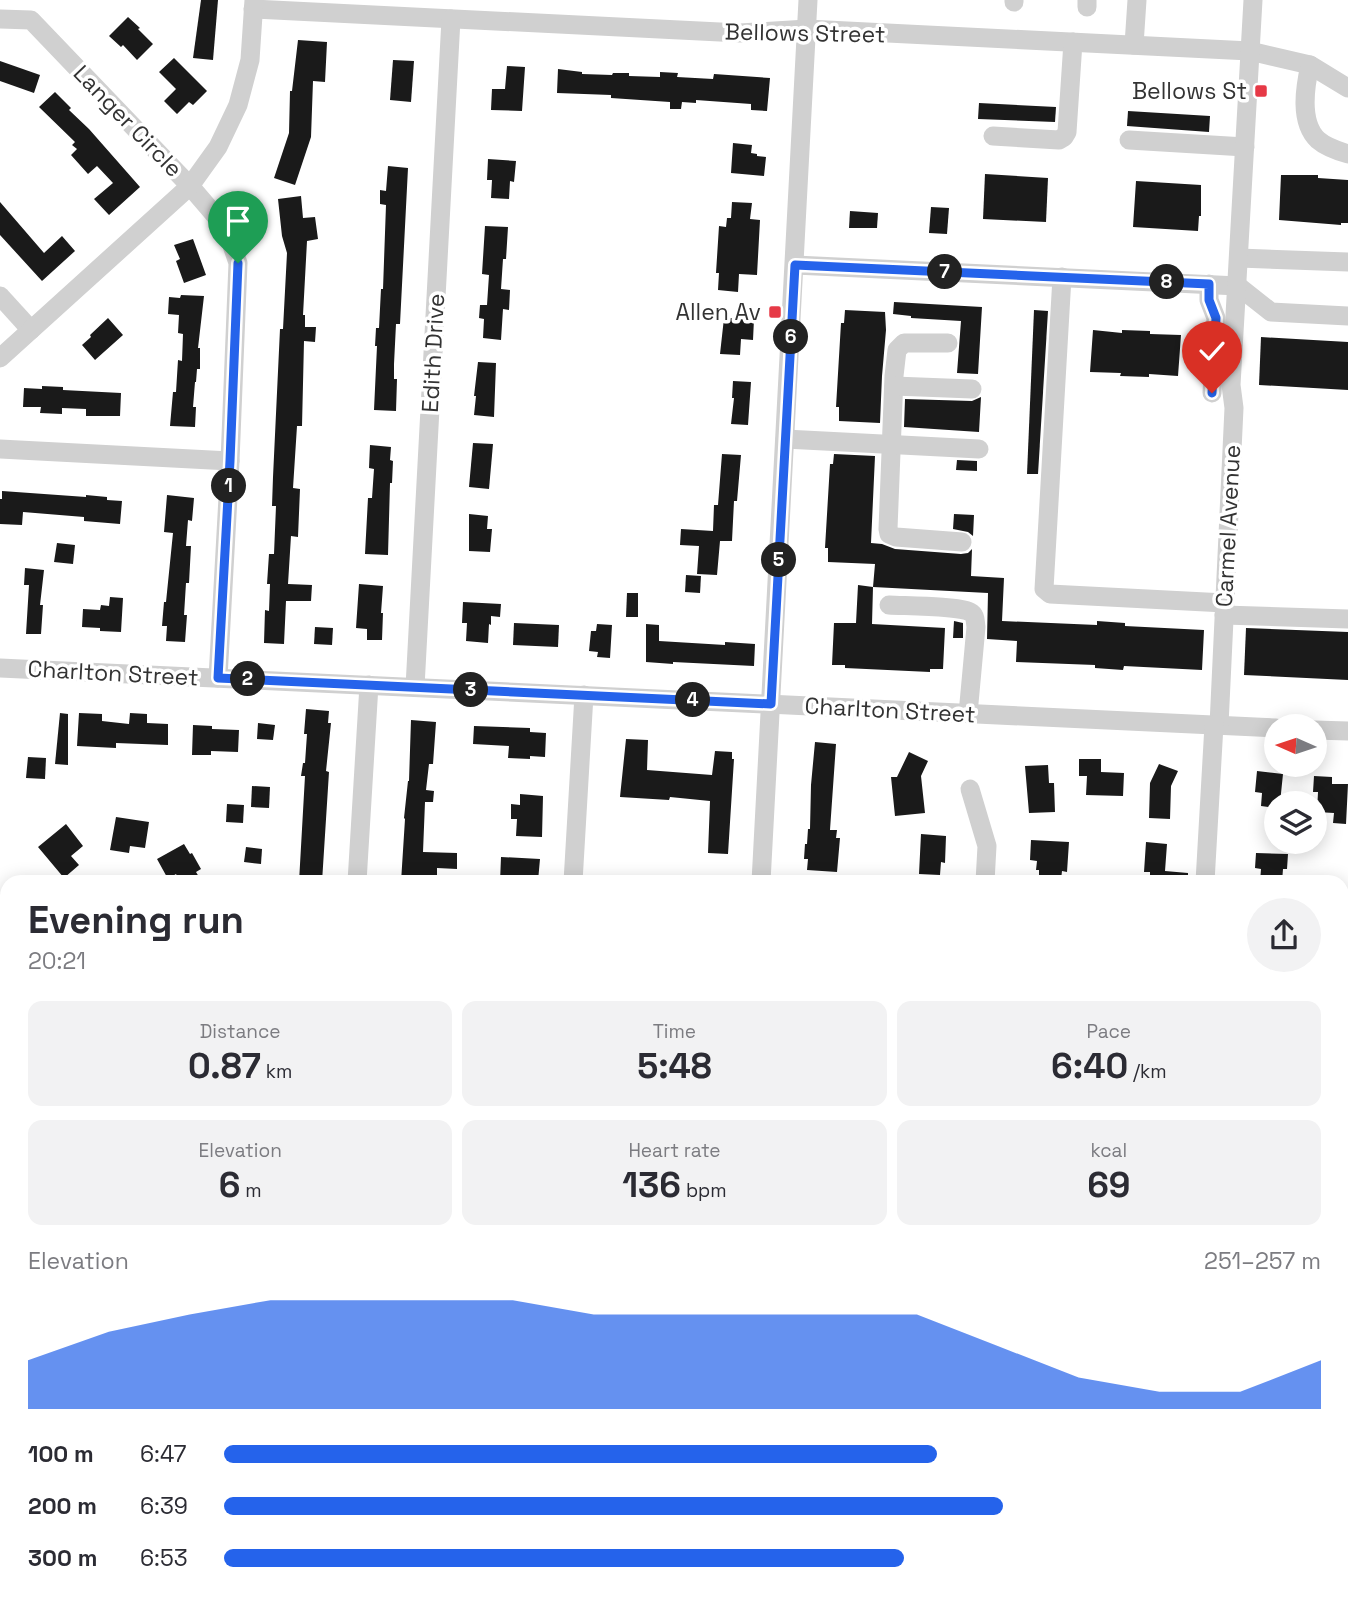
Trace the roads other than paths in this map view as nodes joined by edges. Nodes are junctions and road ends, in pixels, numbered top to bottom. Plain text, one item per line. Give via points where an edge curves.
1 (32, 0) edge
2 (808, 0) edge
3 (1137, 0) edge
4 (1253, 0) edge
5 (254, 5) edge
6 (0, 19) edge
7 (451, 19) junction
8 (31, 20) junction
9 (807, 29) junction
10 (1073, 42) junction
11 (1135, 45) junction
12 (1250, 51) junction
13 (1310, 65) junction
14 (1348, 88) edge
15 (993, 136) dead end
16 (1129, 140) dead end
17 (1245, 147) junction
18 (1348, 154) edge
19 (190, 186) junction
20 (1239, 258) junction
21 (1348, 262) edge
22 (795, 265) junction
23 (1062, 277) junction
24 (1209, 284) junction
25 (1238, 286) junction
26 (0, 296) edge
27 (1348, 316) edge
28 (31, 330) junction
29 (948, 343) dead end
30 (0, 358) edge
31 (894, 386) junction
32 (972, 389) dead end
33 (1212, 393) dead end
34 (785, 439) junction
35 (892, 445) junction
36 (0, 449) edge
37 (979, 449) dead end
38 (230, 461) junction
39 (962, 542) dead end
40 (889, 605) dead end
41 (1225, 609) junction
42 (1348, 620) edge
43 (0, 667) edge
44 (218, 678) junction
45 (369, 685) junction
46 (415, 687) junction
47 (584, 695) junction
48 (771, 704) junction
49 (968, 714) junction
50 (1217, 725) junction
51 (1264, 727) edge
52 (1327, 730) edge
53 (1348, 731) edge
54 (970, 789) dead end
55 (357, 875) edge
56 (573, 875) edge
57 (761, 875) edge
58 (985, 875) edge
59 (1206, 875) edge

1 - 8 street
2 - 9 street
3 - 11 street
4 - 12 street, Carmel Avenue
5 - 7 street, Bellows Street
5 - 19 street via 250,60 238,105 218,147
6 - 8 street
7 - 9 street, Bellows Street via 740,33
7 - 46 street, Edith Drive
8 - 19 street, Langer Circle
9 - 10 street, Bellows Street
9 - 22 street
10 - 11 street, Bellows Street
10 - 15 street via 1065,137
11 - 12 street, Bellows Street
12 - 13 street, Bellows Street
12 - 17 street, Carmel Avenue
13 - 14 street, Bellows Street
13 - 18 street via 1305,105 1311,131 1325,145
16 - 17 street
17 - 20 street, Carmel Avenue
19 - 28 street
19 - 38 street, Langer Circle via 226,228 238,263
20 - 21 street
20 - 25 street, Carmel Avenue
22 - 23 street
22 - 34 street
23 - 24 street
23 - 41 street via 1044,589 1050,594
24 - 25 street
24 - 33 street via 1216,318
25 - 27 street via 1271,312
25 - 41 street, Carmel Avenue
26 - 28 street
28 - 30 street
29 - 31 street via 904,343 897,350
31 - 32 street
31 - 35 street
34 - 35 street
34 - 48 street
35 - 37 street
35 - 39 street via 889,534
36 - 38 street
38 - 44 street, Langer Circle
40 - 49 street via 957,609 974,616
41 - 42 street
41 - 50 street, Carmel Avenue
43 - 44 street, Charlton Street
44 - 45 street, Charlton Street
45 - 46 street, Charlton Street
45 - 55 street
46 - 47 street, Charlton Street
47 - 48 street, Charlton Street
47 - 56 street
48 - 49 street, Charlton Street
48 - 57 street
49 - 50 street, Charlton Street
50 - 51 street, Charlton Street
50 - 59 street, Carmel Avenue
52 - 53 street
54 - 58 street via 987,846

